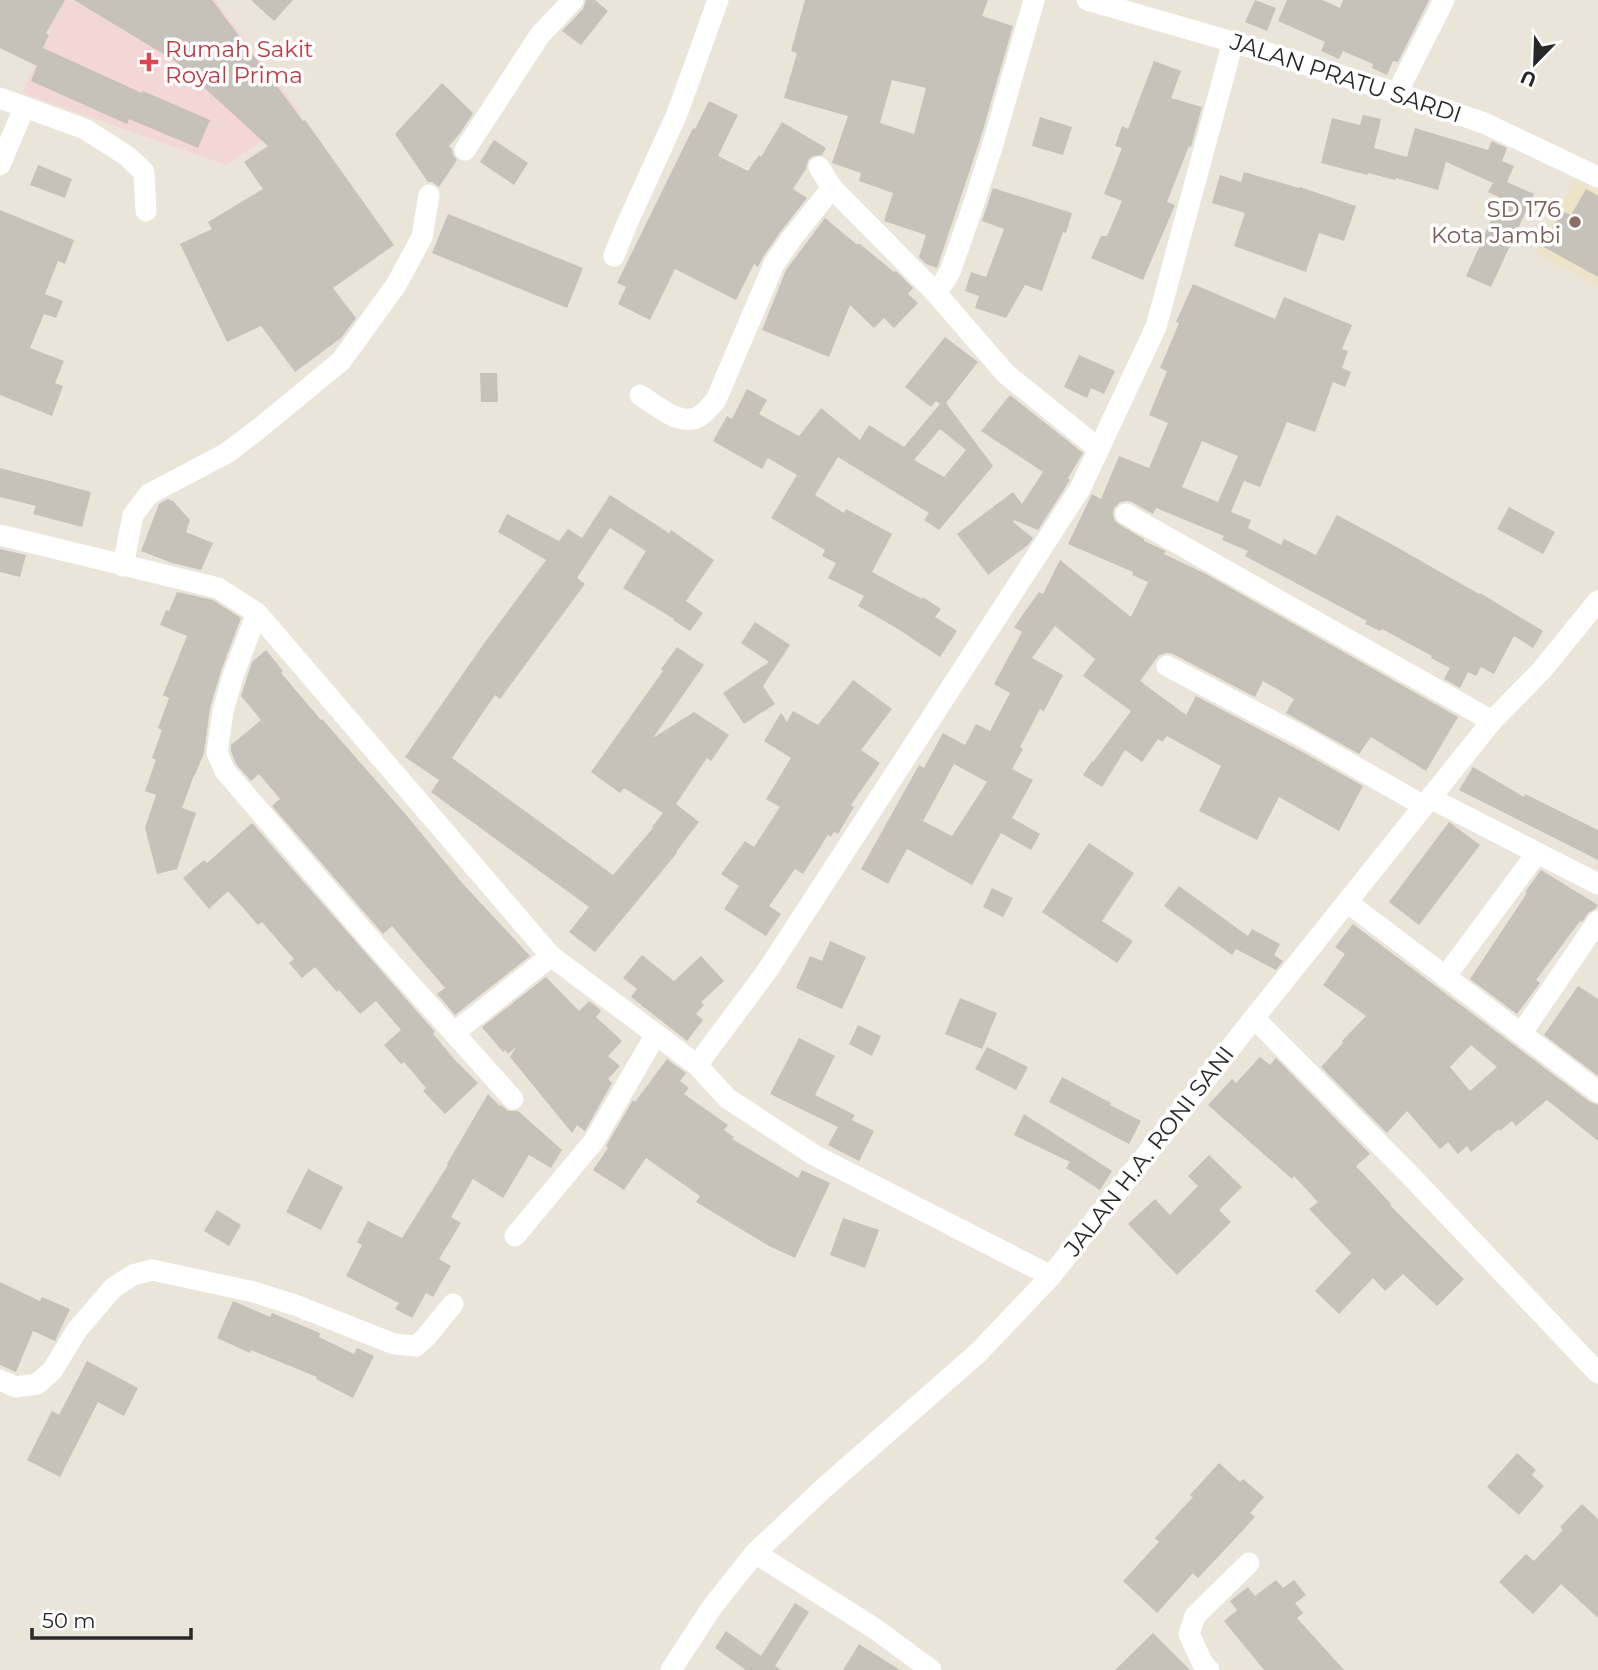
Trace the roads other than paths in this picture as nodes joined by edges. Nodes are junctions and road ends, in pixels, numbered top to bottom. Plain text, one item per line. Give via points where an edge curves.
1 (573, 0) edge
2 (718, 0) edge
3 (1034, 0) edge
4 (1087, 0) edge
5 (1444, 0) edge
6 (1233, 41) junction
7 (1397, 93) junction
8 (0, 98) edge
9 (24, 107) junction
10 (466, 150) dead end
11 (0, 165) edge
12 (819, 167) dead end
13 (1598, 177) edge
14 (832, 188) junction
15 (429, 195) dead end
16 (146, 211) dead end
17 (614, 256) dead end
18 (934, 290) junction
19 (640, 395) dead end
20 (1099, 449) junction
21 (1126, 514) dead end
22 (0, 535) edge
23 (123, 566) junction
24 (1598, 601) edge
25 (257, 613) junction
26 (1167, 666) dead end
27 (1492, 721) junction
28 (1427, 802) junction
29 (1536, 853) junction
30 (1598, 884) edge
31 (1347, 902) junction
32 (1598, 921) edge
33 (551, 956) junction
34 (1445, 976) junction
35 (1254, 1018) junction
36 (454, 1033) junction
37 (656, 1034) junction
38 (1521, 1034) junction
39 (697, 1065) junction
40 (1598, 1093) edge
41 (513, 1099) dead end
42 (515, 1236) dead end
43 (1051, 1276) junction
44 (453, 1304) dead end
45 (1598, 1373) edge
46 (0, 1380) edge
47 (755, 1553) junction
48 (1249, 1563) dead end
49 (680, 1667) edge
50 (931, 1670) edge
51 (1209, 1670) edge

1 - 10 street via 540,35
2 - 17 street via 677,114
3 - 18 street via 972,209 950,272
4 - 6 street, JALAN PRATU SARDI
5 - 7 street
6 - 7 street, JALAN PRATU SARDI
6 - 20 street via 1156,327
7 - 13 street, JALAN PRATU SARDI via 1484,122
8 - 9 street
9 - 11 street
9 - 16 street via 85,129 127,156 144,172
12 - 14 street
14 - 18 street
14 - 19 street via 774,264 716,400 699,417 684,420
15 - 23 street via 422,237 396,285 341,361 227,453 149,494 133,515
18 - 20 street via 1006,374
20 - 39 street via 1080,489 767,971
21 - 27 street
22 - 23 street
23 - 25 street via 218,588
24 - 27 street, JALAN H.A. RONI SANI via 1541,671
25 - 33 street
25 - 36 street via 223,711 217,753 220,762
26 - 28 street
27 - 28 street, JALAN H.A. RONI SANI
28 - 29 street
28 - 31 street, JALAN H.A. RONI SANI
29 - 30 street
29 - 34 street
31 - 34 street
31 - 35 street, JALAN H.A. RONI SANI
32 - 38 street
33 - 36 street
33 - 37 street
34 - 38 street
35 - 43 street, JALAN H.A. RONI SANI
35 - 45 street
36 - 41 street
37 - 39 street
37 - 42 street via 594,1141
38 - 40 street
39 - 43 street via 727,1098 814,1155
43 - 47 street, JALAN H.A. RONI SANI via 979,1352
44 - 46 street via 416,1346 394,1344 254,1292 152,1270 113,1288 77,1330 52,1371 37,1384 16,1387
47 - 49 street, JALAN H.A. RONI SANI via 712,1607
47 - 50 street
48 - 51 street via 1195,1616 1189,1634

